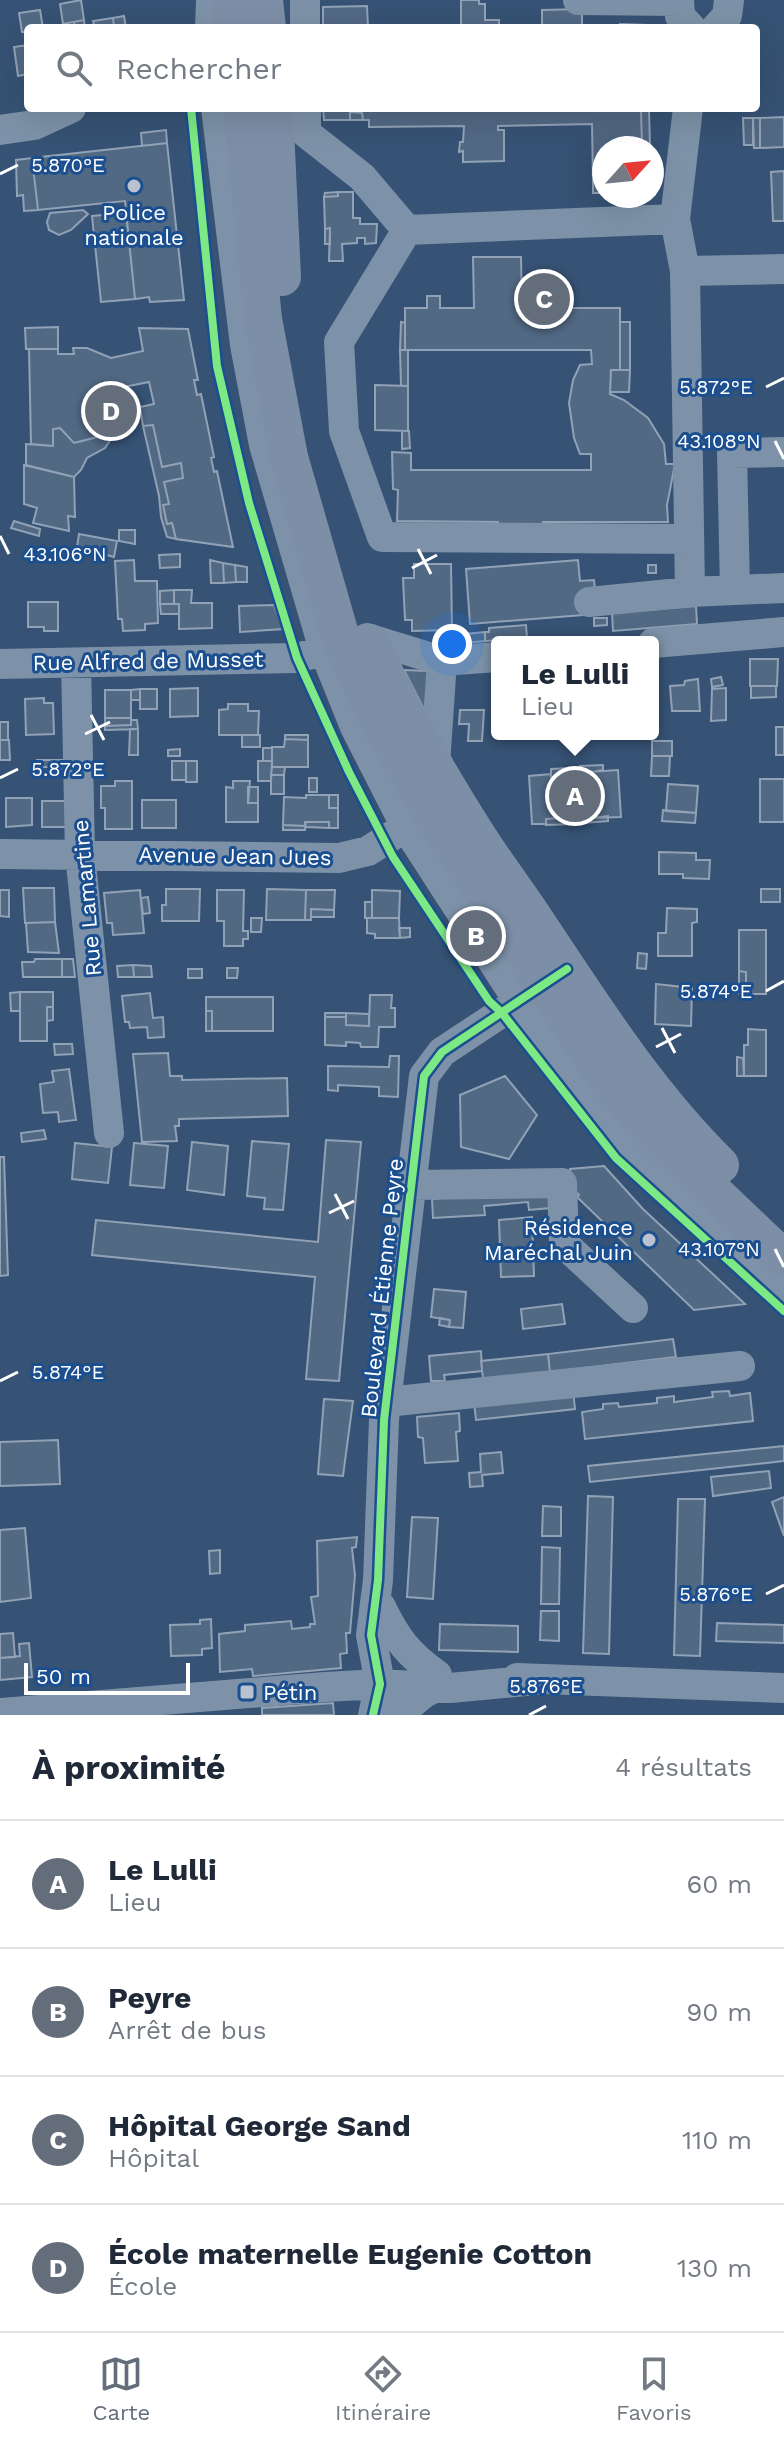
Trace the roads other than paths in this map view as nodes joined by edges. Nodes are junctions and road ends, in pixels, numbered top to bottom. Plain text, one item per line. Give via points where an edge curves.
1 (211, 0) edge
2 (231, 0) edge
3 (264, 0) edge
4 (305, 0) edge
5 (578, 0) edge
6 (678, 0) edge
7 (729, 0) edge
8 (210, 24) edge
9 (233, 24) edge
10 (267, 24) edge
11 (305, 24) edge
12 (687, 24) edge
13 (720, 24) edge
14 (62, 112) edge
15 (216, 112) edge
16 (242, 112) edge
17 (274, 112) edge
18 (306, 112) edge
19 (688, 112) edge
20 (0, 130) edge
21 (675, 219) junction
22 (407, 230) junction
23 (784, 269) edge
24 (685, 271) junction
25 (784, 452) edge
26 (689, 539) junction
27 (784, 588) edge
28 (735, 589) junction
29 (690, 592) junction
30 (589, 602) dead end
31 (784, 632) edge
32 (659, 642) edge
33 (345, 644) junction
34 (491, 657) edge
35 (442, 661) junction
36 (76, 663) junction
37 (0, 664) edge
38 (431, 800) junction
39 (0, 854) edge
40 (80, 854) junction
41 (543, 985) junction
42 (109, 1133) dead end
43 (411, 1185) junction
44 (784, 1224) edge
45 (784, 1259) edge
46 (784, 1293) edge
47 (633, 1308) dead end
48 (740, 1366) dead end
49 (386, 1402) junction
50 (380, 1594) junction
51 (437, 1681) junction
52 (380, 1684) junction
53 (784, 1688) edge
54 (0, 1713) edge
55 (373, 1715) edge
56 (380, 1715) edge
57 (398, 1715) edge

1 - 8 street
2 - 9 main road
3 - 10 main road
4 - 11 street
5 - 6 street
6 - 12 street
7 - 13 street
14 - 20 street via 34,125
15 - 33 street via 245,345 264,445
16 - 33 main road via 270,366 289,457
17 - 33 main road via 283,292 292,361 334,532
18 - 22 street via 306,133 362,177
19 - 21 street
21 - 22 street
21 - 24 street
22 - 26 street via 339,342 344,431 382,537
23 - 24 street
24 - 26 street
25 - 28 street via 732,453
26 - 29 street
27 - 28 street
28 - 29 street
29 - 30 street
31 - 32 street
33 - 35 street
33 - 36 street, Rue Alfred de Musset via 297,658
33 - 38 main road
33 - 38 street via 355,727
34 - 35 street
35 - 38 street
36 - 37 street, Rue Alfred de Musset
36 - 40 street, Rue Lamartine
38 - 40 street, Avenue Jean Jues via 368,851 339,858
38 - 41 main road
38 - 41 street
39 - 40 street, Avenue Jean Jues
40 - 42 street, Rue Lamartine
41 - 43 street, Boulevard Étienne Peyre via 442,1052 424,1076
41 - 44 main road via 626,1053 692,1137
41 - 45 main road via 605,1077 655,1136
41 - 46 street via 600,1113 695,1213
43 - 47 street via 562,1183 564,1244
43 - 49 street, Boulevard Étienne Peyre
48 - 49 street
49 - 50 street, Boulevard Étienne Peyre
50 - 51 street via 395,1636
50 - 52 street, Boulevard Étienne Peyre via 371,1635
51 - 52 street
51 - 53 street
51 - 57 street
52 - 54 street
52 - 55 street
52 - 56 street

